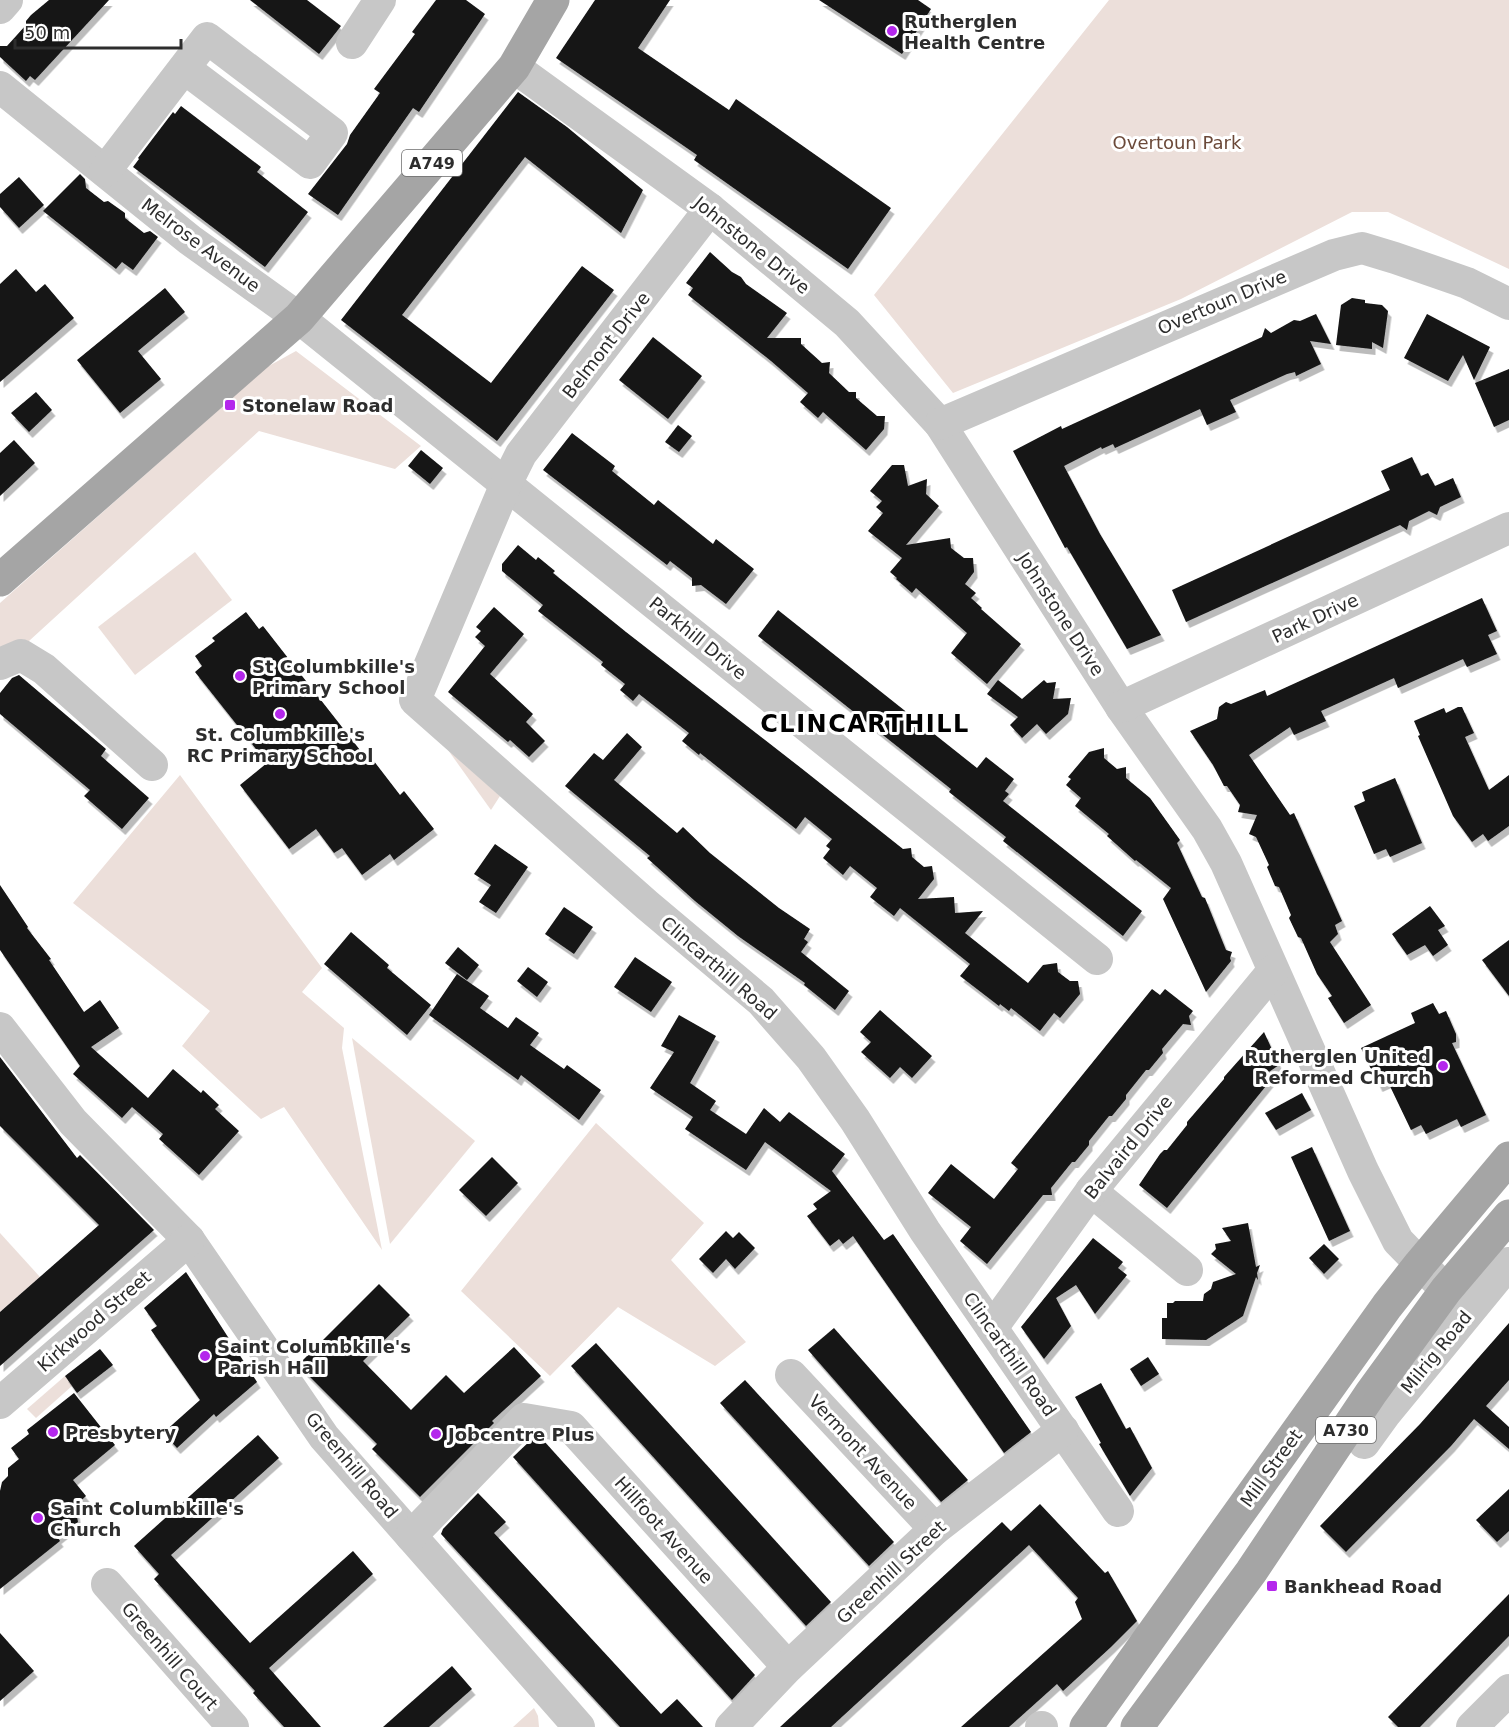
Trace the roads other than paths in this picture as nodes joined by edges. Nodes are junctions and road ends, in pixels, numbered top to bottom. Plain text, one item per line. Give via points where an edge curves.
1 (7, 0) edge
2 (553, 0) edge
3 (375, 2) edge
4 (0, 8) edge
5 (352, 44) dead end
6 (514, 67) junction
7 (184, 68) dead end
8 (0, 87) edge
9 (105, 171) junction
10 (710, 209) junction
11 (1509, 304) edge
12 (299, 318) junction
13 (940, 424) junction
14 (506, 484) junction
15 (1509, 528) edge
16 (0, 580) edge
17 (0, 664) edge
18 (1121, 707) junction
19 (152, 765) dead end
20 (1097, 959) dead end
21 (1273, 971) junction
22 (0, 1028) edge
23 (1509, 1158) edge
24 (1091, 1191) junction
25 (1509, 1216) edge
26 (189, 1240) junction
27 (1509, 1263) edge
28 (1420, 1264) junction
29 (1187, 1270) dead end
30 (1446, 1290) junction
31 (992, 1328) junction
32 (791, 1375) dead end
33 (0, 1402) edge
34 (1063, 1431) junction
35 (1364, 1443) dead end
36 (1118, 1510) dead end
37 (935, 1529) junction
38 (411, 1536) junction
39 (107, 1584) dead end
40 (788, 1667) junction
41 (1509, 1690) edge
42 (233, 1727) edge
43 (579, 1727) edge
44 (731, 1727) edge
45 (1086, 1727) edge
46 (1137, 1727) edge
47 (1472, 1727) edge

1 - 4 street
2 - 6 main road, A749
3 - 5 street
6 - 10 street, Johnstone Drive
6 - 12 main road, A749
7 - 9 street
8 - 9 street, Melrose Avenue
9 - 12 street, Melrose Avenue via 190,240
10 - 13 street, Johnstone Drive via 847,323
10 - 14 street, Belmont Drive via 521,454
11 - 13 street, Overtoun Drive via 1467,283 1362,248 1334,255
12 - 14 street, Parkhill Drive
12 - 16 main road, A749
13 - 18 street, Johnstone Drive
14 - 20 street, Parkhill Drive
14 - 31 street, Clincarthill Road via 415,700 761,1001 812,1058
15 - 18 street, Park Drive
17 - 19 street via 21,656 45,669
18 - 21 street, Johnstone Drive via 1207,829
21 - 24 street, Balvaird Drive
21 - 28 street, Johnstone Drive via 1398,1241
22 - 26 street, Greenhill Road via 73,1122
23 - 28 main road, Mill Street / A730
24 - 29 street
24 - 31 street, Balvaird Drive
25 - 30 main road, A730
26 - 33 street, Kirkwood Street
26 - 38 street, Greenhill Road via 324,1437
27 - 35 street, Milrig Road
28 - 30 street, Johnstone Drive
28 - 45 main road, Mill Street / A730
30 - 46 main road, A730 via 1371,1393 1251,1572
31 - 34 street, Clincarthill Road
32 - 37 street, Vermont Avenue
34 - 36 street, Clincarthill Road
34 - 37 street, Greenhill Street
37 - 40 street, Greenhill Street
38 - 40 street, Hillfoot Avenue via 524,1419 571,1427
38 - 43 street, Greenhill Road
39 - 42 street, Greenhill Court
40 - 44 street, Greenhill Street
41 - 47 street

